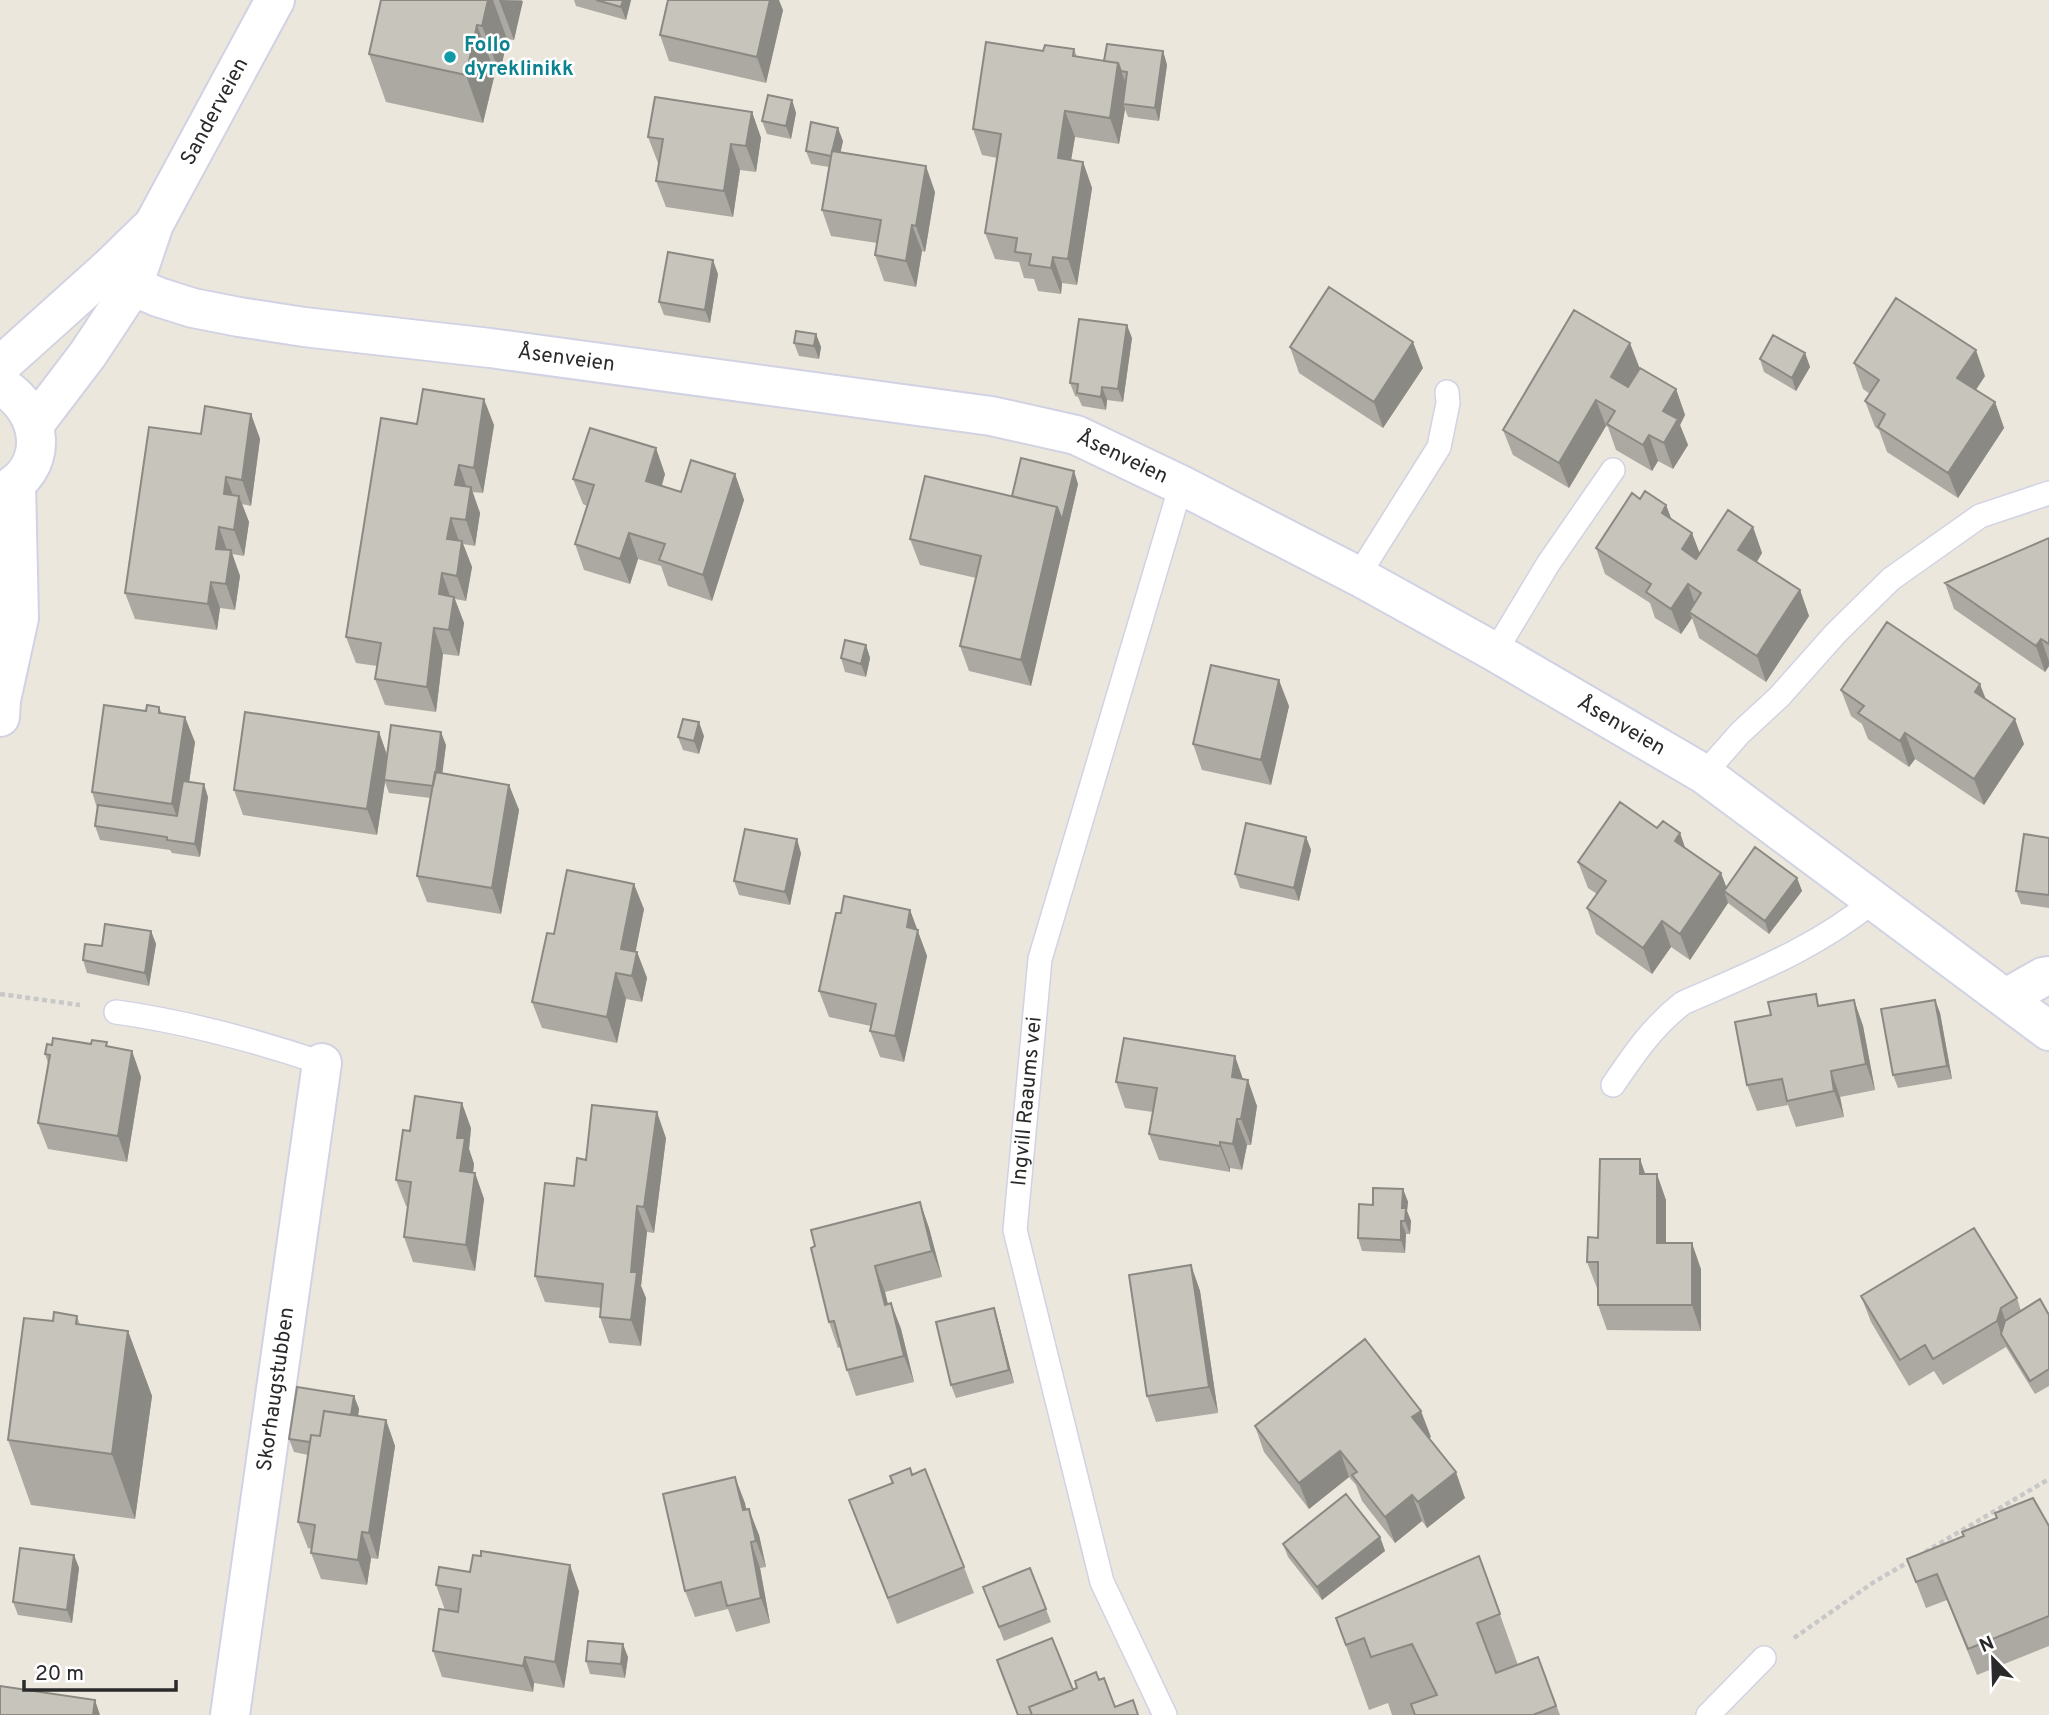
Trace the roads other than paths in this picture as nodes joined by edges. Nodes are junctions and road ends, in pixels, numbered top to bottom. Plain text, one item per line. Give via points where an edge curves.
1 (275, 0) edge
2 (120, 278) junction
3 (0, 366) edge
4 (0, 386) edge
5 (1447, 392) dead end
6 (34, 425) junction
7 (1613, 470) dead end
8 (1181, 485) junction
9 (8, 488) edge
10 (2049, 493) edge
11 (1358, 576) junction
12 (1495, 652) junction
13 (0, 699) edge
14 (0, 717) edge
15 (1704, 774) junction
16 (1873, 901) junction
17 (2049, 976) edge
18 (2006, 998) junction
19 (116, 1012) road end
20 (2049, 1031) edge
21 (322, 1063) joint
22 (1613, 1085) dead end
23 (1764, 1658) road end
24 (230, 1715) edge
25 (1165, 1715) edge
26 (1708, 1715) edge

1 - 2 street, Sanderveien
2 - 3 street, Sanderveien
2 - 6 street, Sanderveien via 88,354
2 - 8 street, Åsenveien via 192,308 304,327 991,416 1076,435
4 - 6 street via 16,395
5 - 11 lane via 1439,447
6 - 9 street via 34,456 27,471
7 - 12 lane
8 - 11 street, Åsenveien
8 - 25 lane, Ingvill Raaums vei via 1040,959 1015,1230 1102,1582
9 - 13 street via 19,618
10 - 15 lane via 1980,516 1891,579
11 - 12 street, Åsenveien
12 - 15 street, Åsenveien
13 - 14 street
15 - 16 street, Åsenveien
16 - 18 street, Åsenveien
16 - 22 lane via 1800,951 1683,1003 1642,1041
17 - 18 street
18 - 20 street, Åsenveien
19 - 21 lane via 218,1031
21 - 24 street, Skorhaugstubben
23 - 26 lane

